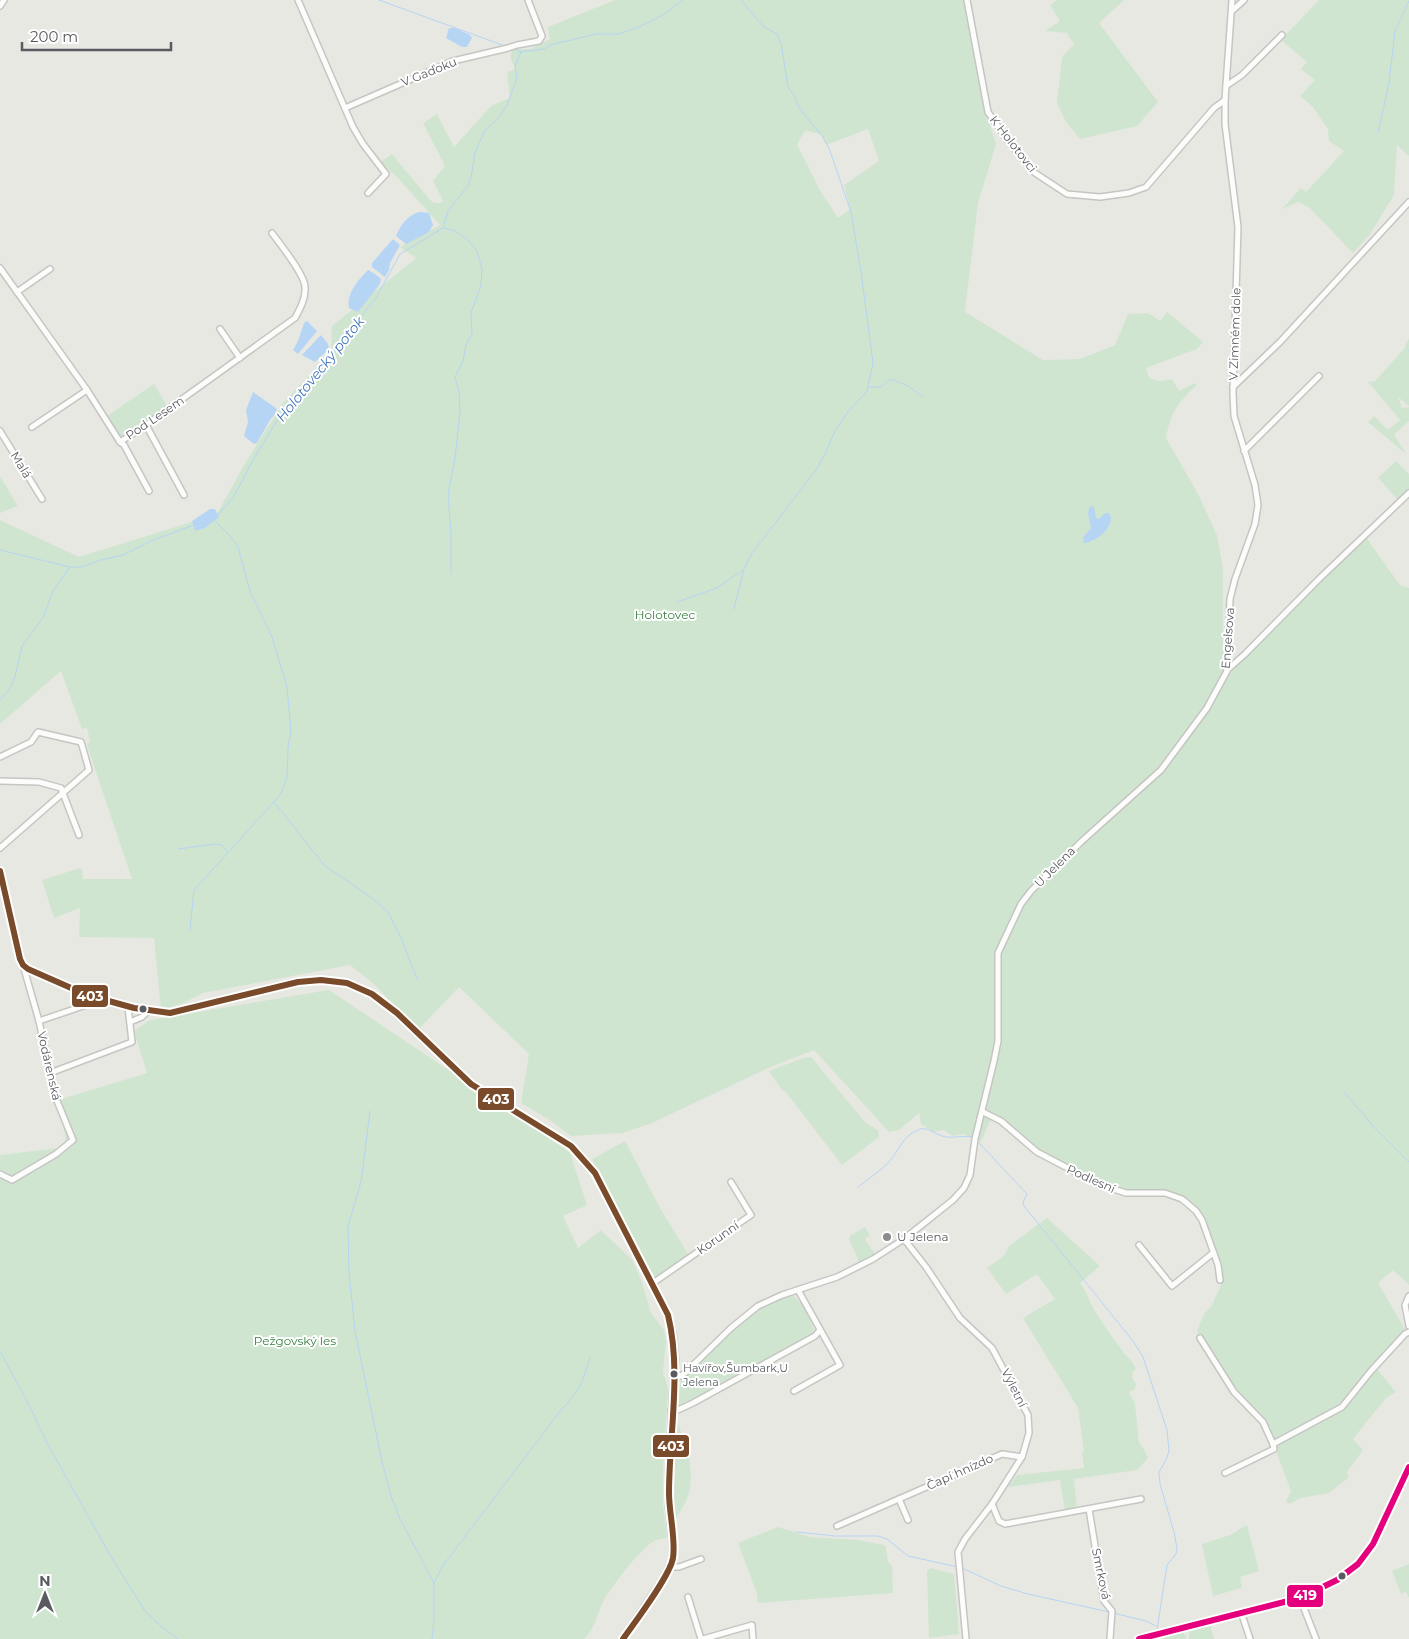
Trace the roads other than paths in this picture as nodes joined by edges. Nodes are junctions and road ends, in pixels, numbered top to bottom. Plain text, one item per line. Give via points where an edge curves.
1 (4, 0) edge
2 (298, 0) edge
3 (528, 0) edge
4 (967, 0) edge
5 (1232, 0) edge
6 (1244, 0) edge
7 (0, 6) edge
8 (1232, 11) junction
9 (1282, 35) dead end
10 (1226, 86) junction
11 (1225, 100) junction
12 (345, 108) junction
13 (368, 193) dead end
14 (1409, 202) edge
15 (272, 233) dead end
16 (0, 268) edge
17 (50, 269) dead end
18 (17, 292) junction
19 (220, 329) dead end
20 (240, 358) junction
21 (1319, 376) dead end
22 (1233, 387) junction
23 (87, 390) junction
24 (146, 425) junction
25 (32, 427) dead end
26 (0, 431) edge
27 (120, 442) junction
28 (1244, 451) junction
29 (149, 491) dead end
30 (1409, 493) edge
31 (184, 495) dead end
32 (42, 499) dead end
33 (1227, 671) junction
34 (0, 757) edge
35 (0, 781) edge
36 (63, 793) junction
37 (79, 835) dead end
38 (1082, 841) joint
39 (0, 848) edge
40 (0, 871) edge
41 (23, 965) junction
42 (96, 998) junction
43 (128, 1007) junction
44 (149, 1010) junction
45 (39, 1021) junction
46 (130, 1022) junction
47 (50, 1073) junction
48 (983, 1112) junction
49 (0, 1174) edge
50 (731, 1182) dead end
51 (904, 1239) junction
52 (1139, 1245) dead end
53 (1213, 1253) junction
54 (1220, 1280) dead end
55 (653, 1282) junction
56 (798, 1290) junction
57 (1409, 1296) edge
58 (1409, 1326) edge
59 (820, 1330) junction
60 (1409, 1332) edge
61 (1200, 1338) dead end
62 (674, 1380) junction
63 (794, 1391) dead end
64 (672, 1410) junction
65 (1273, 1444) junction
66 (1022, 1457) junction
67 (1409, 1467) edge
68 (1225, 1473) dead end
69 (899, 1499) junction
70 (1141, 1499) dead end
71 (992, 1504) junction
72 (1090, 1509) junction
73 (908, 1520) dead end
74 (837, 1526) dead end
75 (701, 1559) dead end
76 (669, 1567) junction
77 (688, 1597) dead end
78 (1300, 1598) junction
79 (1241, 1612) junction
80 (623, 1639) edge
81 (702, 1639) edge
82 (753, 1639) edge
83 (966, 1639) edge
84 (1110, 1639) edge
85 (1139, 1639) edge
86 (1250, 1639) edge
87 (1316, 1639) edge

1 - 7 street
2 - 12 street
3 - 12 street, V Gaďoku via 542,36 539,42 453,60
4 - 11 street, K Holotovci via 988,112 1034,173 1067,194 1100,197 1146,187 1214,108
5 - 8 street, V Zimném dole
6 - 8 street
8 - 10 street, V Zimném dole
9 - 10 street via 1242,75
10 - 11 street, V Zimném dole
11 - 22 street, V Zimném dole via 1238,227
12 - 13 street via 363,144 386,174
14 - 22 street, V Zimném dole via 1280,342
15 - 20 street, Pod Lesem via 302,277 305,285 303,300 290,323
16 - 18 street, Pod Lesem
17 - 18 street
18 - 23 street, Pod Lesem
19 - 20 street
20 - 24 street, Pod Lesem
21 - 28 street
22 - 28 street, Engelsova via 1234,416
23 - 25 street
23 - 27 street, Pod Lesem
24 - 27 street, Pod Lesem
24 - 31 street
26 - 32 street, Malá
27 - 29 street
28 - 33 street, Engelsova via 1258,506 1230,599
30 - 33 street
33 - 38 street, Engelsova via 1207,708 1161,770
34 - 36 street via 31,742 38,732 81,742 89,770
35 - 36 street via 39,782 61,788
36 - 37 street
36 - 39 street
38 - 48 street, U Jelena via 1031,892 1000,946 997,959 998,1041
40 - 41 street
41 - 42 street
41 - 45 street, Vodárenská
42 - 43 street
42 - 45 street via 92,1003
43 - 44 street
43 - 46 street
44 - 46 street
44 - 55 street via 170,1013 298,982 321,980 347,983 372,994 397,1013 471,1084 571,1146 595,1173
45 - 47 street, Vodárenská
46 - 47 street via 132,1042
47 - 49 street, Vodárenská via 55,1096 73,1140 12,1180
48 - 51 street, U Jelena via 970,1175 964,1188
48 - 53 street, Podlesní via 1000,1121 1037,1152 1098,1184 1126,1193 1164,1193 1182,1199 1202,1220
50 - 55 street, Korunní via 751,1215
51 - 56 street, U Jelena via 837,1277
51 - 66 street, Výletní via 960,1318 996,1354 1028,1415 1029,1433
52 - 53 street via 1172,1286
53 - 54 street, Podlesní
55 - 62 street via 673,1335
56 - 59 street
56 - 62 street, U Jelena via 758,1306
57 - 58 street via 1405,1305
59 - 63 street via 840,1365
59 - 64 street via 693,1403
60 - 65 street via 1342,1407
61 - 65 street via 1234,1392 1263,1422
62 - 64 street
64 - 76 street via 669,1507 674,1544
65 - 68 street via 1274,1449
66 - 69 street, Čapí hnízdo via 1002,1454
66 - 71 street, Výletní
67 - 78 street via 1373,1544 1358,1564 1337,1580
69 - 73 street
69 - 74 street, Čapí hnízdo
70 - 72 street
71 - 72 street via 1000,1521 1005,1524
71 - 83 street, Výletní via 958,1552
72 - 84 street, Smrková via 1104,1601 1112,1611
75 - 76 street
76 - 80 street
77 - 81 street
78 - 79 street
78 - 87 street
79 - 85 street
79 - 86 street
81 - 82 street via 752,1625

